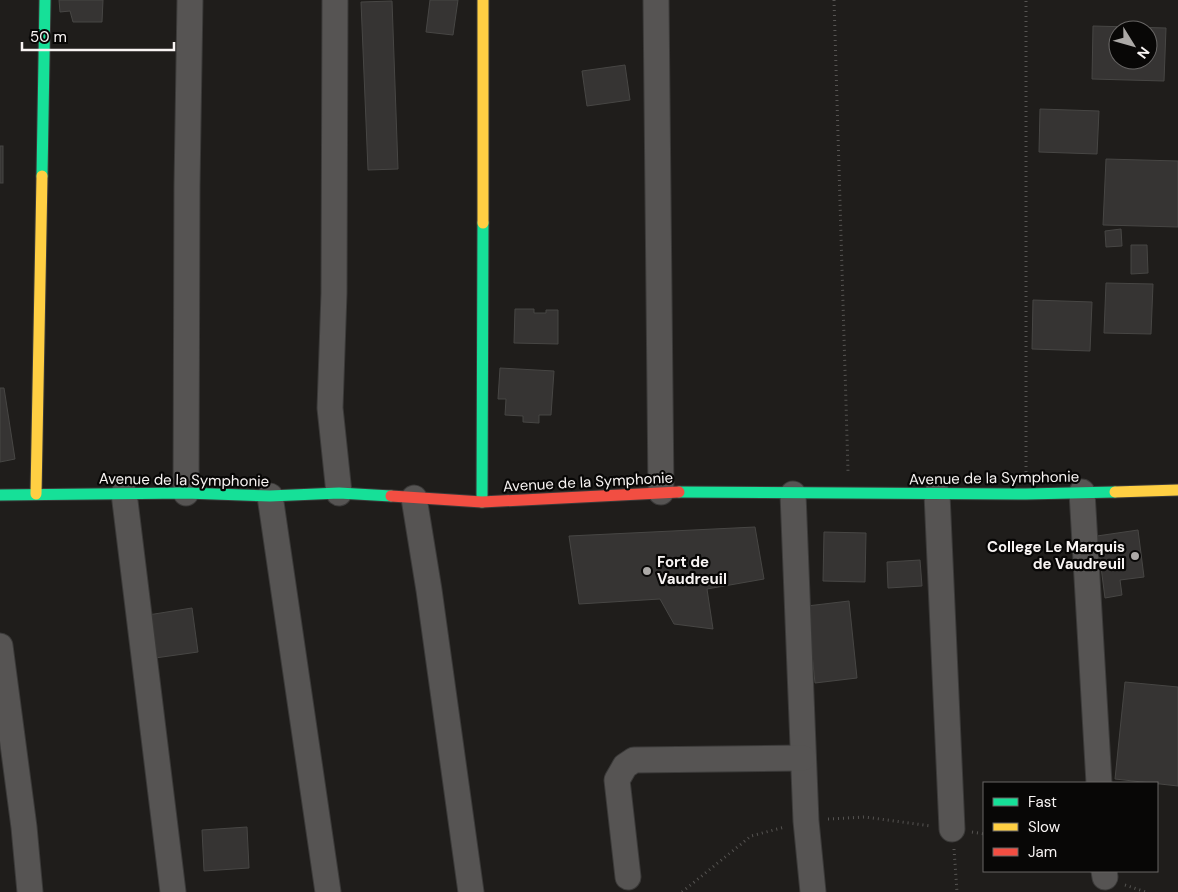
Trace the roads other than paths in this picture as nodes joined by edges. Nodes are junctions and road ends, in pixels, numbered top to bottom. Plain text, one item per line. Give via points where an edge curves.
1 (45, 0) edge
2 (190, 0) edge
3 (335, 0) edge
4 (484, 0) edge
5 (656, 0) edge
6 (1178, 490) edge
7 (661, 492) junction
8 (1082, 492) junction
9 (124, 493) junction
10 (186, 493) junction
11 (339, 493) junction
12 (36, 494) junction
13 (792, 494) junction
14 (938, 494) junction
15 (0, 495) edge
16 (270, 496) junction
17 (414, 498) junction
18 (482, 502) junction
19 (0, 646) edge
20 (803, 758) junction
21 (1099, 782) edge
22 (952, 829) road end
23 (628, 877) dead end
24 (30, 892) edge
25 (173, 892) edge
26 (328, 892) edge
27 (471, 892) edge
28 (813, 892) edge

1 - 12 street
2 - 10 street
3 - 11 street via 334,293 330,408
4 - 18 street
5 - 7 street
6 - 8 street, Avenue de la Symphonie
7 - 13 street, Avenue de la Symphonie
7 - 18 street, Avenue de la Symphonie
8 - 14 street, Avenue de la Symphonie
8 - 21 street
9 - 10 street, Avenue de la Symphonie
9 - 12 street, Avenue de la Symphonie
9 - 25 street
10 - 16 street, Avenue de la Symphonie
11 - 16 street, Avenue de la Symphonie
11 - 17 street, Avenue de la Symphonie
12 - 15 street, Avenue de la Symphonie
13 - 14 street, Avenue de la Symphonie
13 - 20 street
14 - 22 street
16 - 26 street
17 - 18 street, Avenue de la Symphonie
17 - 27 street via 430,590
19 - 24 street
20 - 23 street via 634,760 625,766 617,780
20 - 28 street

